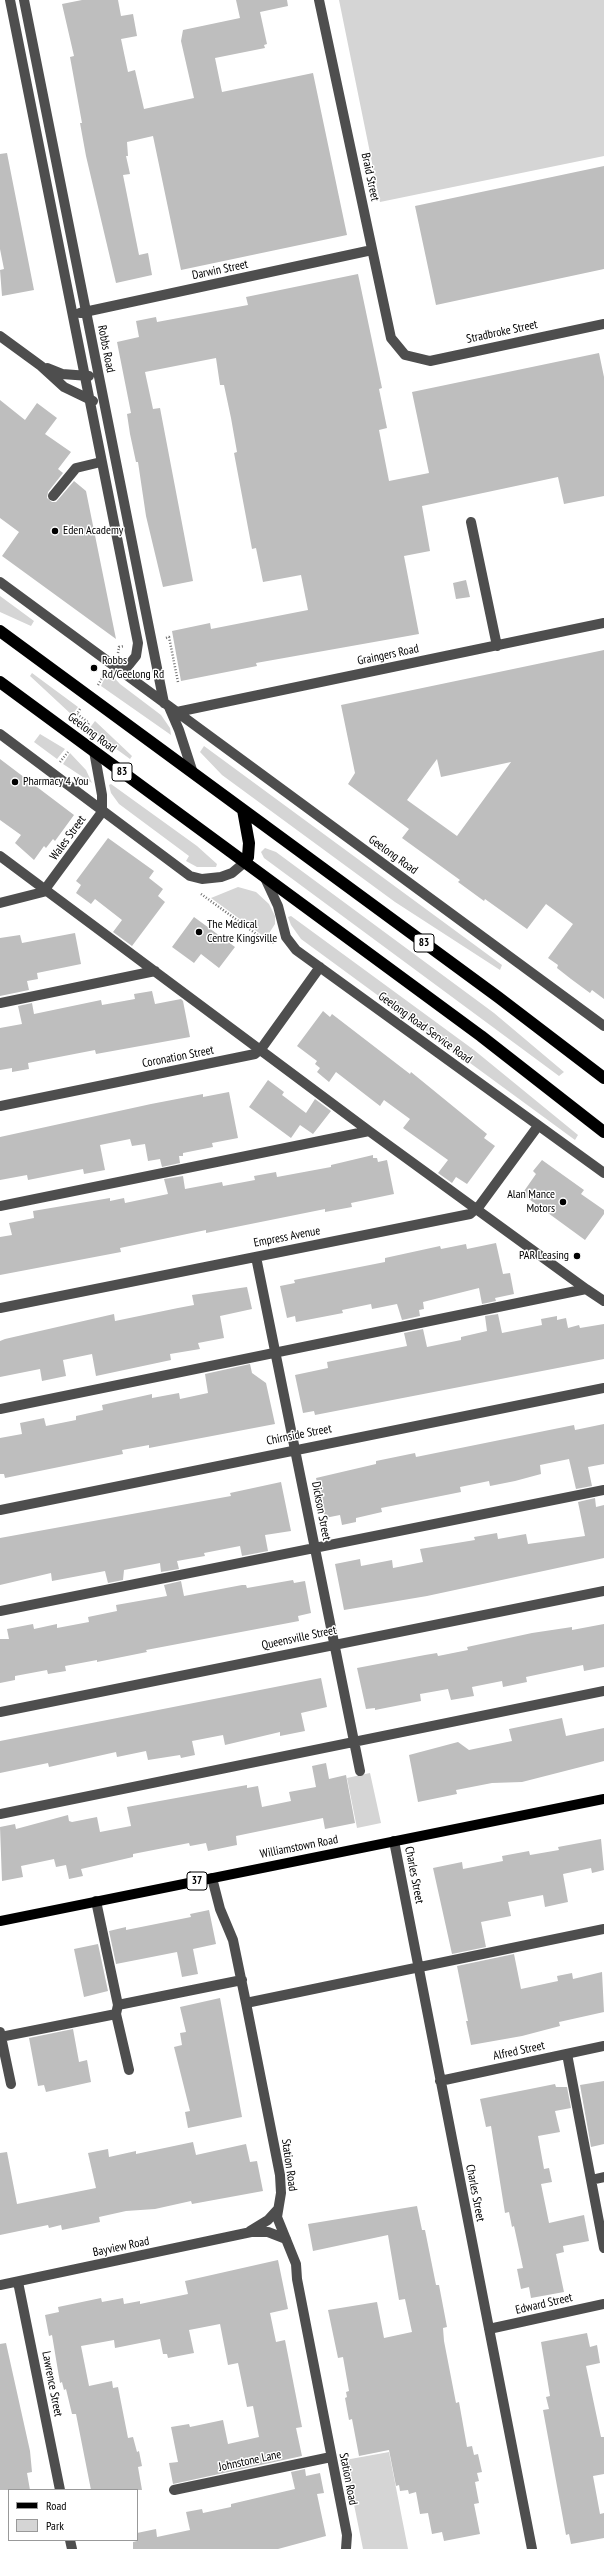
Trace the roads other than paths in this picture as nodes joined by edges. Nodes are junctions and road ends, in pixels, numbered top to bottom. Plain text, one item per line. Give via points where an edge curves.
1 (10, 0) edge
2 (24, 0) edge
3 (319, 0) edge
4 (372, 250) junction
5 (85, 312) junction
6 (73, 315) junction
7 (604, 324) edge
8 (0, 336) edge
9 (405, 355) joint
10 (41, 366) junction
11 (98, 375) junction
12 (84, 377) junction
13 (89, 400) junction
14 (103, 402) junction
15 (101, 462) junction
16 (53, 496) dead end
17 (471, 522) dead end
18 (0, 582) edge
19 (604, 623) edge
20 (0, 631) edge
21 (497, 646) junction
22 (124, 671) junction
23 (0, 682) edge
24 (166, 704) junction
25 (177, 712) junction
26 (0, 734) edge
27 (94, 751) junction
28 (193, 773) junction
29 (243, 810) junction
30 (102, 812) junction
31 (0, 856) edge
32 (245, 862) junction
33 (265, 878) junction
34 (46, 888) junction
35 (0, 903) edge
36 (320, 967) junction
37 (156, 971) junction
38 (0, 1003) edge
39 (604, 1026) edge
40 (261, 1049) junction
41 (604, 1078) edge
42 (0, 1106) edge
43 (538, 1126) junction
44 (369, 1131) junction
45 (604, 1132) edge
46 (604, 1173) edge
47 (0, 1206) edge
48 (477, 1210) junction
49 (256, 1257) junction
50 (586, 1289) junction
51 (604, 1301) edge
52 (0, 1308) edge
53 (276, 1353) junction
54 (604, 1388) edge
55 (0, 1409) edge
56 (296, 1449) junction
57 (604, 1490) edge
58 (0, 1510) edge
59 (315, 1547) junction
60 (604, 1591) edge
61 (0, 1611) edge
62 (335, 1644) junction
63 (604, 1691) edge
64 (0, 1712) edge
65 (354, 1742) junction
66 (360, 1771) dead end
67 (604, 1799) edge
68 (0, 1814) edge
69 (394, 1841) junction
70 (212, 1878) junction
71 (96, 1901) junction
72 (0, 1921) edge
73 (604, 1929) edge
74 (418, 1969) junction
75 (242, 1980) junction
76 (246, 2003) junction
77 (116, 2010) junction
78 (0, 2036) edge
79 (604, 2046) edge
80 (567, 2054) junction
81 (129, 2070) dead end
82 (440, 2081) junction
83 (11, 2084) dead end
84 (604, 2177) edge
85 (591, 2180) junction
86 (278, 2209) junction
87 (246, 2232) junction
88 (286, 2239) junction
89 (604, 2248) edge
90 (18, 2282) junction
91 (0, 2285) edge
92 (604, 2304) edge
93 (489, 2329) junction
94 (331, 2457) junction
95 (60, 2489) edge
96 (174, 2490) dead end
97 (346, 2549) edge
98 (532, 2549) edge

1 - 6 street
2 - 5 street, Robbs Road
3 - 4 street, Braid Street
4 - 5 street, Darwin Street
4 - 9 street, Braid Street via 391,338
5 - 6 street, Darwin Street
5 - 11 street, Robbs Road
6 - 12 street
7 - 9 street, Stradbroke Street via 430,361
8 - 10 street
10 - 12 street via 62,374
10 - 13 street via 64,387
11 - 12 street
11 - 14 street, Robbs Road
12 - 13 street
13 - 14 street
13 - 15 street
14 - 24 street, Robbs Road
15 - 16 street via 76,468
15 - 22 street via 138,643 136,656
17 - 21 street
18 - 22 street, Geelong Road
19 - 21 street, Graingers Road
20 - 28 highway, 83
21 - 25 street, Graingers Road
22 - 24 street, Geelong Road
23 - 27 highway, Geelong Road / 83
24 - 25 street, Geelong Road
24 - 28 street, Geelong Road via 179,730
25 - 39 street, Geelong Road
26 - 30 street
27 - 30 street, Wales Street via 102,795
27 - 32 highway, Geelong Road / 83
28 - 29 highway, 83
29 - 32 highway via 249,842
29 - 41 highway, 83
30 - 32 street via 186,874 202,879 221,878
30 - 34 street, Wales Street
31 - 34 street
32 - 33 highway, Geelong Road / 83
33 - 36 street, Geelong Road Service Road via 276,899 286,937 296,950
33 - 45 highway, Geelong Road / 83 via 481,1036
34 - 35 street, Wales Street via 37,895
34 - 37 street
36 - 40 street
36 - 43 street, Geelong Road Service Road
37 - 38 street
37 - 40 street
40 - 42 street, Coronation Street via 248,1056
40 - 44 street
43 - 46 street, Geelong Road Service Road
43 - 48 street
44 - 47 street
44 - 48 street
48 - 49 street, Empress Avenue via 467,1215
48 - 50 street
49 - 52 street, Empress Avenue
49 - 53 street, Dickson Street
50 - 51 street
50 - 53 street
53 - 55 street
53 - 56 street, Dickson Street
54 - 56 street, Chirnside Street
56 - 58 street, Chirnside Street
56 - 59 street, Dickson Street
57 - 59 street
59 - 61 street
59 - 62 street, Dickson Street
60 - 62 street, Queensville Street
62 - 64 street, Queensville Street
62 - 65 street, Dickson Street
63 - 65 street
65 - 66 street, Dickson Street
65 - 68 street
67 - 69 main road, Williamstown Road / 37
69 - 70 main road, Williamstown Road / 37
69 - 74 street, Charles Street
70 - 71 main road, Williamstown Road / 37
70 - 75 street, Station Road via 220,1909 233,1940
71 - 72 main road, Williamstown Road / 37
71 - 77 street
73 - 74 street
74 - 76 street
74 - 82 street, Charles Street
75 - 76 street, Station Road
75 - 77 street
76 - 86 street, Station Road via 280,2175 281,2193
77 - 78 street
77 - 81 street
78 - 83 street
79 - 80 street, Alfred Street
80 - 82 street, Alfred Street
80 - 85 street
82 - 93 street, Charles Street
84 - 85 street
85 - 89 street
86 - 87 street, Bayview Road via 268,2220
86 - 88 street, Station Road via 279,2224
87 - 88 street, Bayview Road via 264,2231
87 - 90 street, Bayview Road
88 - 94 street, Station Road via 296,2264
90 - 91 street, Bayview Road
90 - 95 street, Lawrence Street
92 - 93 street, Edward Street
93 - 98 street, Charles Street
94 - 96 street, Johnstone Lane
94 - 97 street, Station Road via 347,2535

